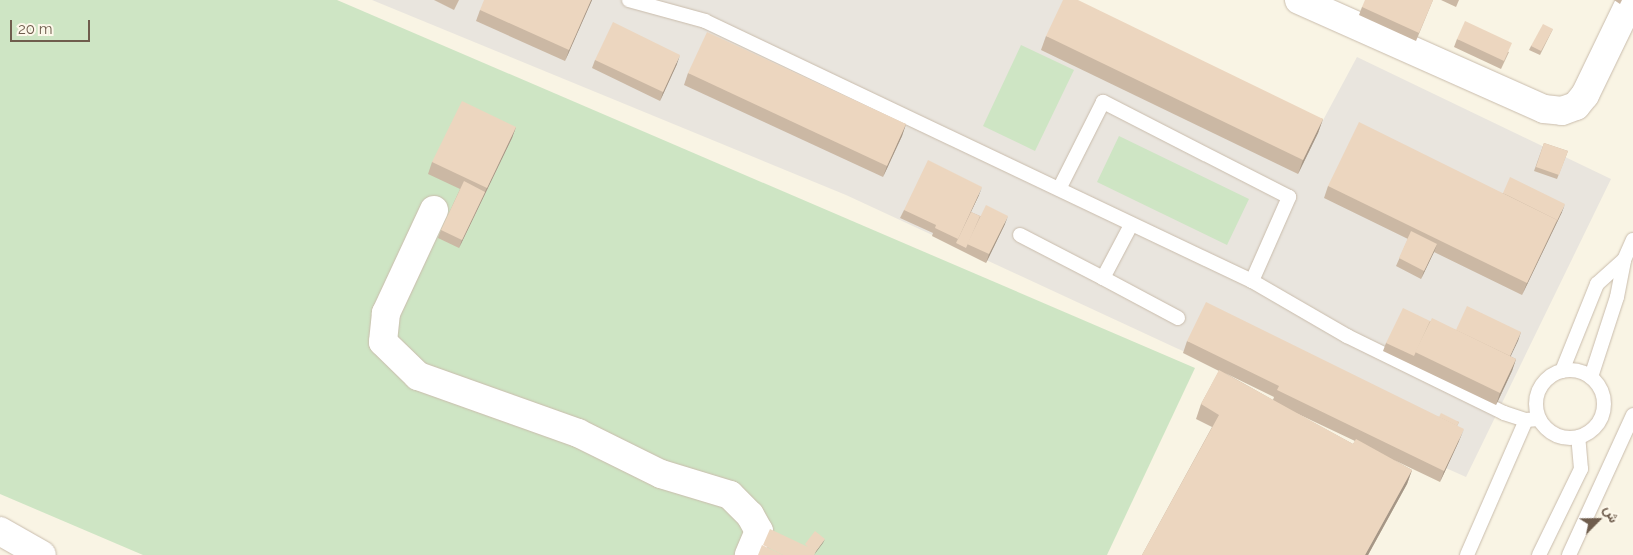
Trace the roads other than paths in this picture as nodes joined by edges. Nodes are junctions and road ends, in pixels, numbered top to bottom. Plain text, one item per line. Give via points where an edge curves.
1 (629, 0) edge
2 (1299, 0) edge
3 (1631, 0) edge
4 (1338, 8) edge
5 (1059, 189) junction
6 (434, 210) dead end
7 (1131, 225) junction
8 (1020, 235) dead end
9 (1633, 240) edge
10 (1624, 260) junction
11 (1104, 278) junction
12 (1252, 281) junction
13 (1178, 318) dead end
14 (1562, 371) junction
15 (1591, 377) junction
16 (1633, 415) edge
17 (1533, 419) junction
18 (1578, 438) junction
19 (0, 531) edge
20 (42, 555) edge
21 (749, 555) edge
22 (1467, 555) edge
23 (1538, 555) edge
24 (1569, 555) edge

1 - 5 lane via 705,21
2 - 4 street
3 - 4 street via 1585,94 1576,106 1562,111 1544,109
5 - 7 lane
5 - 12 lane via 1103,102 1289,197
6 - 21 street via 386,313 383,342 418,376 578,433 660,474 730,495 750,514 759,531
7 - 11 lane
7 - 12 lane
8 - 11 lane
9 - 10 lane
10 - 14 lane via 1597,284
10 - 15 lane via 1617,297
11 - 13 lane
12 - 17 lane via 1391,358 1504,413
14 - 15 lane via 1578,371
14 - 17 lane via 1549,377 1539,389
15 - 18 lane via 1601,389 1604,404 1601,419 1591,431
16 - 24 lane
17 - 18 lane via 1562,438
17 - 22 lane
18 - 23 lane via 1581,469
19 - 20 street

